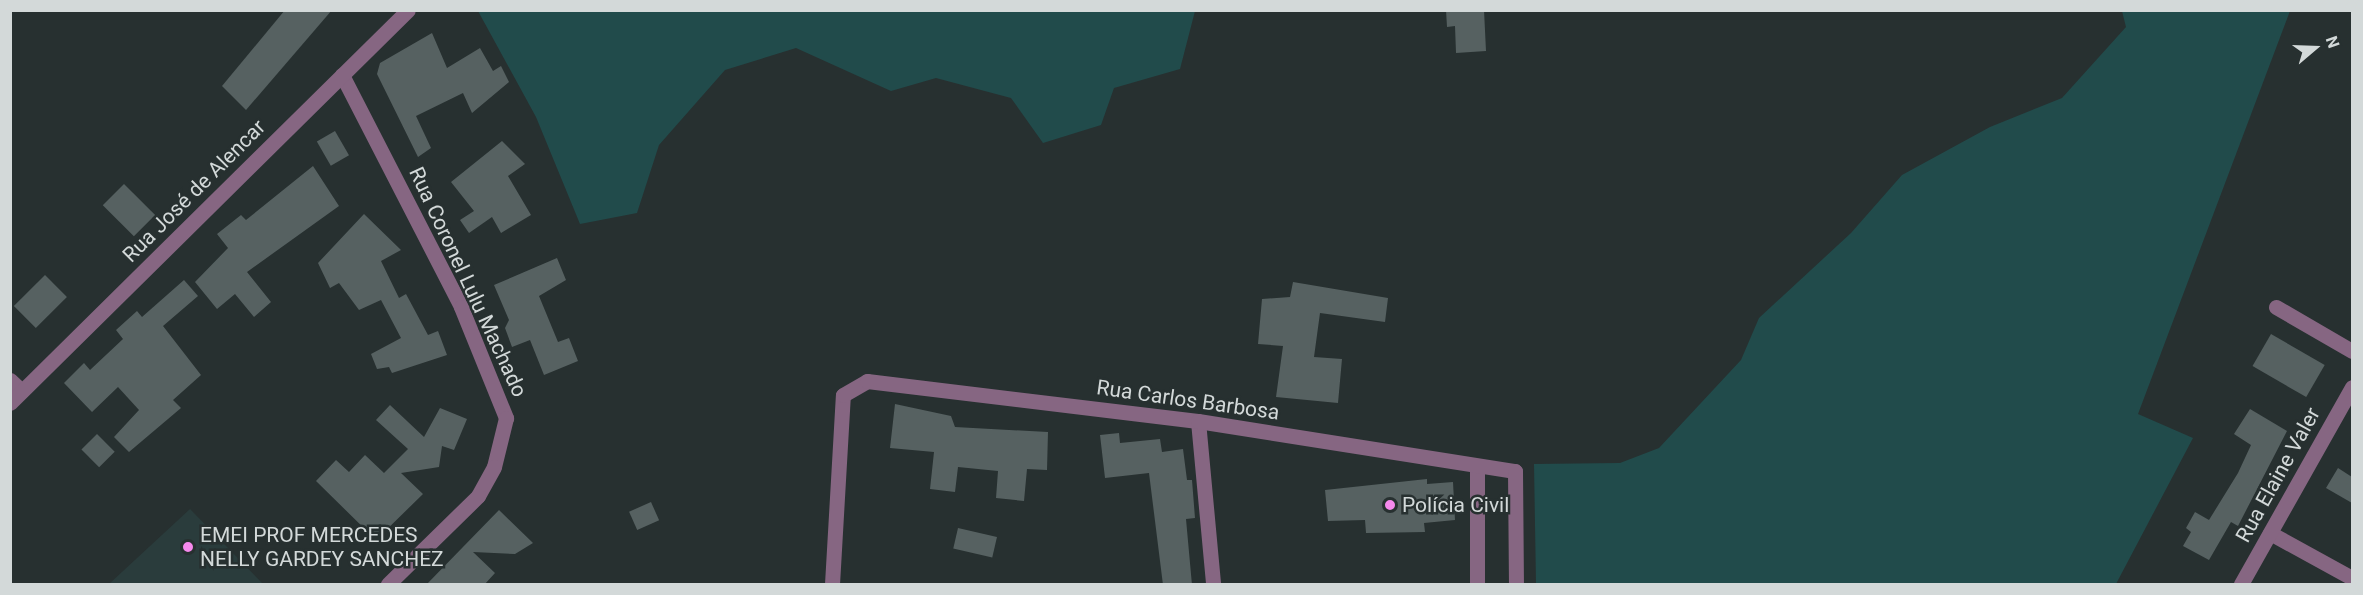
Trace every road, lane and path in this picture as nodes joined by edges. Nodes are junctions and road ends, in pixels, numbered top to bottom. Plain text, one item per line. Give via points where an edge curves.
1 (408, 10) edge
2 (342, 75) junction
3 (2276, 307) dead end
4 (2352, 351) edge
5 (10, 380) edge
6 (2352, 387) edge
7 (22, 391) junction
8 (10, 404) edge
9 (1198, 421) junction
10 (1477, 466) junction
11 (2270, 533) junction
12 (2352, 578) edge
13 (388, 585) edge
14 (832, 585) edge
15 (1213, 585) edge
16 (1477, 585) edge
17 (1516, 585) edge
18 (2241, 585) edge

1 - 2 street, Rua José de Alencar
2 - 7 street, Rua José de Alencar
2 - 13 street, Rua Coronel Lulu Machado via 430,243 506,418 497,458 478,496
3 - 4 street
5 - 7 street
6 - 11 street, Rua Elaine Valer
7 - 8 street, Rua José de Alencar
9 - 10 street, Rua Carlos Barbosa
9 - 14 street, Rua Carlos Barbosa via 867,381 854,385 843,395
9 - 15 street
10 - 16 street
10 - 17 street, Rua Carlos Barbosa via 1515,471
11 - 12 street
11 - 18 street, Rua Elaine Valer

